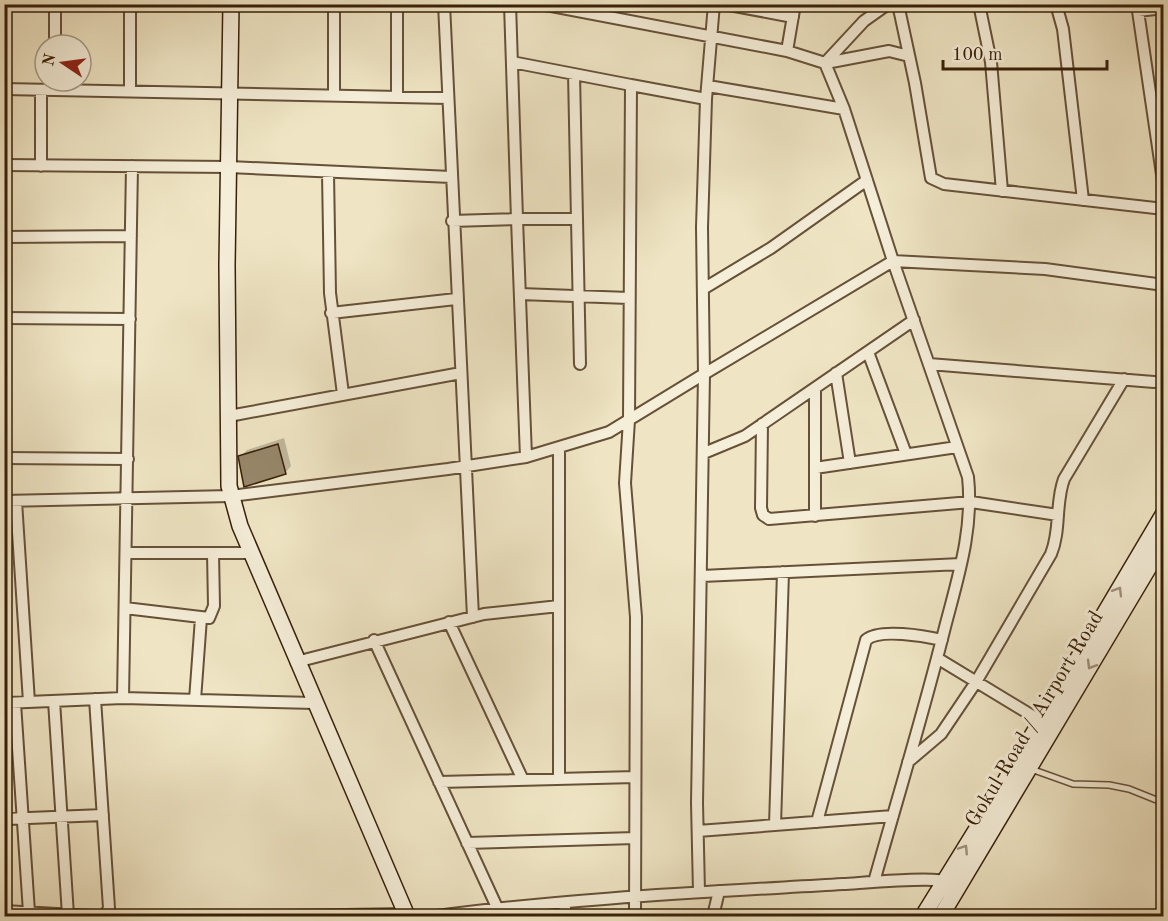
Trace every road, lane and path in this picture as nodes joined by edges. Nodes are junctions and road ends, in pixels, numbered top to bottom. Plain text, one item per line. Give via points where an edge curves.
1 (55, 4) edge
2 (130, 4) edge
3 (231, 4) edge
4 (334, 4) edge
5 (397, 4) edge
6 (444, 4) edge
7 (510, 4) edge
8 (541, 4) edge
9 (714, 4) edge
10 (724, 4) edge
11 (795, 4) edge
12 (888, 4) edge
13 (898, 4) edge
14 (979, 4) edge
15 (1056, 4) edge
16 (1137, 8) edge
17 (1164, 8) edge
18 (793, 17) junction
19 (55, 33) edge
20 (711, 37) junction
21 (787, 51) junction
22 (909, 56) junction
23 (512, 62) junction
24 (825, 63) junction
25 (574, 74) junction
26 (631, 85) junction
27 (708, 86) junction
28 (4, 89) edge
29 (93, 89) edge
30 (33, 90) edge
31 (130, 92) junction
32 (41, 93) edge
33 (230, 94) junction
34 (334, 95) junction
35 (397, 96) junction
36 (448, 98) junction
37 (706, 99) junction
38 (844, 109) junction
39 (1162, 162) edge
40 (4, 165) edge
41 (41, 166) junction
42 (132, 166) junction
43 (229, 167) junction
44 (328, 173) junction
45 (451, 177) junction
46 (867, 180) junction
47 (1164, 188) edge
48 (1002, 191) junction
49 (1083, 200) junction
50 (1164, 209) edge
51 (517, 219) junction
52 (577, 219) junction
53 (452, 221) junction
54 (131, 236) junction
55 (4, 237) edge
56 (893, 261) junction
57 (1164, 285) edge
58 (703, 289) junction
59 (520, 294) junction
60 (578, 296) junction
61 (629, 298) junction
62 (456, 299) junction
63 (332, 313) junction
64 (4, 318) edge
65 (130, 319) junction
66 (914, 320) junction
67 (868, 352) junction
68 (580, 364) dead end
69 (929, 364) junction
70 (460, 373) junction
71 (836, 373) junction
72 (704, 374) junction
73 (1124, 379) junction
74 (1154, 382) dead end
75 (815, 388) junction
76 (343, 394) junction
77 (229, 417) junction
78 (629, 420) junction
79 (762, 424) junction
80 (957, 447) junction
81 (558, 449) junction
82 (704, 453) junction
83 (906, 454) junction
84 (526, 456) junction
85 (4, 458) edge
86 (128, 459) junction
87 (849, 463) junction
88 (466, 465) junction
89 (815, 468) junction
90 (231, 496) junction
91 (127, 500) junction
92 (4, 501) edge
93 (16, 501) junction
94 (971, 502) junction
95 (1164, 513) edge
96 (1058, 515) junction
97 (815, 516) junction
98 (1164, 542) edge
99 (126, 553) junction
100 (213, 553) junction
101 (251, 553) junction
102 (961, 564) junction
103 (783, 572) junction
104 (702, 576) junction
105 (559, 606) junction
106 (125, 608) junction
107 (473, 616) junction
108 (201, 618) junction
109 (449, 622) junction
110 (374, 640) junction
111 (942, 640) junction
112 (937, 658) junction
113 (296, 662) junction
114 (976, 682) junction
115 (123, 698) junction
116 (95, 699) junction
117 (195, 700) junction
118 (54, 701) junction
119 (29, 702) junction
120 (10, 703) edge
121 (314, 703) junction
122 (1041, 721) junction
123 (908, 762) junction
124 (1030, 769) junction
125 (635, 777) junction
126 (559, 779) junction
127 (523, 780) junction
128 (439, 782) junction
129 (1164, 803) edge
130 (103, 815) junction
131 (893, 816) junction
132 (62, 817) junction
133 (24, 818) junction
134 (4, 819) edge
135 (817, 822) junction
136 (776, 825) junction
137 (698, 831) junction
138 (635, 838) junction
139 (467, 843) junction
140 (945, 880) junction
141 (874, 882) junction
142 (959, 887) junction
143 (719, 891) junction
144 (699, 892) junction
145 (634, 898) junction
146 (566, 903) junction
147 (4, 911) edge
148 (29, 912) junction
149 (500, 912) edge
150 (68, 915) edge
151 (343, 915) edge
152 (406, 915) edge
153 (92, 916) edge
154 (109, 916) edge
155 (285, 916) edge
156 (437, 916) edge
157 (563, 916) edge
158 (635, 916) edge
159 (712, 916) edge
160 (922, 916) edge
161 (941, 916) edge

1 - 19 street
2 - 31 street
3 - 33 main road
4 - 34 street
5 - 35 street
6 - 36 street
7 - 23 street
8 - 20 street
9 - 20 street
10 - 18 street
11 - 18 street
12 - 24 street via 864,21
13 - 22 street
14 - 48 street via 992,62
15 - 49 street via 1064,39
16 - 17 street
16 - 39 street
18 - 21 street
20 - 21 street
20 - 27 street
21 - 24 street
22 - 24 street via 888,51
22 - 48 street via 931,178 944,184
23 - 25 street
23 - 51 street
24 - 38 street
25 - 26 street
25 - 52 street
26 - 37 street
26 - 61 street
27 - 37 street
27 - 38 street
28 - 30 street
29 - 31 street
31 - 33 street
32 - 41 street
33 - 34 street
33 - 43 main road
34 - 35 street
35 - 36 street
36 - 45 street
37 - 58 street
38 - 46 street
39 - 47 street
40 - 41 street
41 - 42 street
42 - 43 street
42 - 54 street
43 - 44 street
43 - 77 main road
44 - 45 street
44 - 63 street
45 - 53 street
46 - 56 street
46 - 58 street via 771,249
48 - 49 street
49 - 50 street
51 - 52 street
51 - 53 street
51 - 59 street
52 - 60 street
53 - 62 street
54 - 55 street
54 - 65 street
56 - 57 street via 1045,269
56 - 66 street
56 - 72 street
58 - 72 street
59 - 60 street
59 - 84 street
60 - 61 street
60 - 68 street
61 - 78 street
62 - 63 street
62 - 70 street
63 - 76 street
64 - 65 street
65 - 86 street
66 - 67 street
66 - 69 street
67 - 71 street
67 - 83 street
69 - 73 street
69 - 80 street
70 - 76 street
70 - 88 street
71 - 75 street
71 - 87 street
72 - 78 street
72 - 82 street
73 - 74 street
73 - 96 street via 1064,479
75 - 79 street
75 - 89 street
76 - 77 street
77 - 90 main road
78 - 81 street via 609,432
78 - 125 street via 626,483 636,617
79 - 82 street via 730,444
79 - 97 street via 763,515 775,520
80 - 83 street
80 - 94 street via 968,477
81 - 84 street
81 - 105 street
82 - 104 street
83 - 87 street
84 - 88 street
85 - 86 street
86 - 91 street
87 - 89 street
88 - 90 street
88 - 107 street
89 - 97 street
90 - 91 street
90 - 101 main road
91 - 93 street
91 - 99 street
92 - 93 street
93 - 119 street
94 - 96 street
94 - 97 street
94 - 102 street
122 -> 95 main road
96 - 114 street via 1051,554
98 -> 124 main road, Gokul Road / Airport Road
99 - 100 street
99 - 106 street
100 - 101 street
100 - 108 street via 213,612 209,618
101 - 113 main road
102 - 103 street
102 - 111 street
103 - 104 street
103 - 136 street
104 - 137 street
105 - 107 street
105 - 126 street
106 - 108 street
106 - 115 street
107 - 109 street
108 - 117 street
109 - 110 street
109 - 127 street
110 - 113 street
110 - 128 street
111 - 112 street
111 - 135 street via 875,635 866,640
112 - 114 street
112 - 123 street
113 - 121 main road
114 - 122 street
114 - 123 street via 941,734
115 - 116 street
115 - 117 street
116 - 118 street
116 - 130 street
117 - 121 street
118 - 119 street
118 - 132 street
119 - 120 street
120 - 133 street
121 - 152 main road
140 -> 122 main road
123 - 131 street
124 - 129 lane via 1073,784 1129,789
124 - 142 main road, Gokul Road / Airport Road
125 - 126 street
125 - 138 street
126 - 127 street
127 - 128 street
128 - 139 street
130 - 132 street
130 - 154 street
131 - 135 street
131 - 141 street
132 - 133 street
132 - 150 street
133 - 134 street
133 - 148 street
135 - 136 street
136 - 137 street
137 - 144 street
138 - 139 street
138 - 145 street
139 - 149 street
140 - 141 street
140 - 142 street
140 - 160 main road
141 - 143 street
142 - 161 main road, Gokul Road / Airport Road
143 - 144 street
143 - 159 street
144 - 145 street
145 - 146 street
145 - 158 street
146 - 149 street
146 - 157 street
147 - 148 street
148 - 150 street
149 - 156 street
150 - 153 street
151 - 152 street
151 - 155 street

